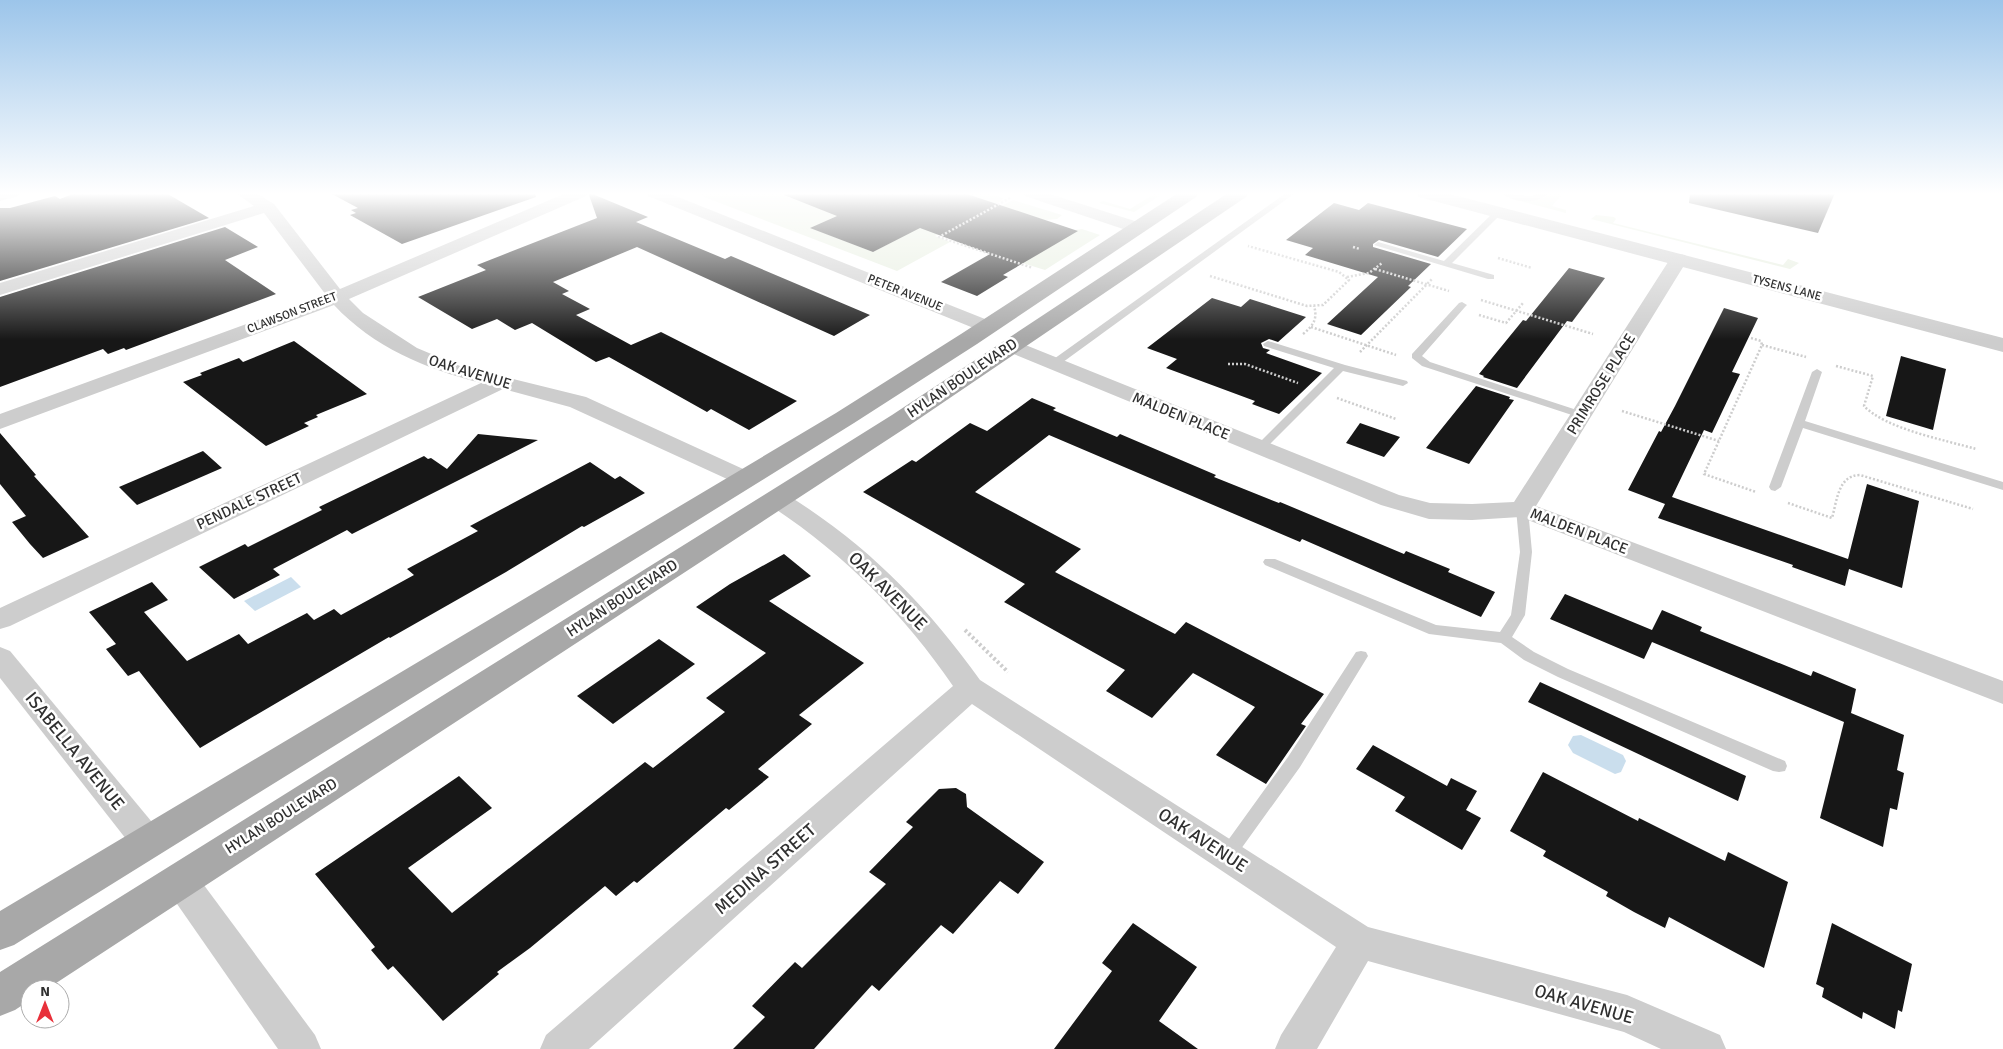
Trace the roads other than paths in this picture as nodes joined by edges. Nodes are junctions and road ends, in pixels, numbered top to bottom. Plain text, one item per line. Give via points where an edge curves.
1 (154, 242) edge
2 (295, 242) edge
3 (466, 242) edge
4 (776, 242) edge
5 (1117, 242) edge
6 (1167, 242) edge
7 (1223, 242) edge
8 (1468, 242) edge
9 (1613, 242) edge
10 (1378, 245) dead end
11 (1679, 259) junction
12 (1446, 264) junction
13 (1491, 277) dead end
14 (0, 289) edge
15 (337, 297) junction
16 (1460, 307) road end
17 (988, 327) junction
18 (1268, 344) dead end
19 (2003, 345) edge
20 (1011, 346) junction
21 (1055, 363) junction
22 (1342, 367) junction
23 (1817, 372) dead end
24 (499, 383) junction
25 (1403, 383) dead end
26 (1582, 415) junction
27 (0, 422) edge
28 (1799, 423) junction
29 (1260, 448) junction
30 (746, 479) junction
31 (2003, 486) edge
32 (1775, 487) dead end
33 (777, 499) junction
34 (1522, 509) junction
35 (1270, 562) dead end
36 (0, 619) edge
37 (1504, 638) junction
38 (1361, 656) dead end
39 (0, 658) edge
40 (970, 688) junction
41 (2003, 694) edge
42 (1779, 766) dead end
43 (149, 843) junction
44 (1227, 855) junction
45 (180, 880) junction
46 (0, 932) edge
47 (1359, 942) junction
48 (0, 996) edge
49 (302, 1049) edge
50 (560, 1049) edge
51 (1295, 1049) edge
52 (1706, 1049) edge

1 - 14 street
2 - 15 street, OAK AVENUE
3 - 15 street, CLAWSON STREET
4 - 17 street, PETER AVENUE
5 - 17 main road, HYLAN BOULEVARD
6 - 20 main road, HYLAN BOULEVARD
7 - 21 lane
8 - 12 lane
9 - 11 street, TYSENS LANE
10 - 12 lane
11 - 19 street, TYSENS LANE
11 - 26 street, PRIMROSE PLACE
12 - 13 lane
15 - 24 street, OAK AVENUE via 378,334 410,352 453,370
15 - 27 street, CLAWSON STREET
16 - 26 lane via 1416,356 1426,364
17 - 30 main road, HYLAN BOULEVARD
18 - 22 lane
20 - 21 street, MALDEN PLACE
20 - 33 main road, HYLAN BOULEVARD
21 - 29 street, MALDEN PLACE
22 - 25 lane
22 - 29 lane
23 - 28 lane
24 - 30 street, OAK AVENUE via 578,402
24 - 36 street, PENDALE STREET
26 - 34 street, PRIMROSE PLACE
28 - 31 lane
28 - 32 lane
29 - 34 street, MALDEN PLACE via 1390,500 1429,510
30 - 43 main road, HYLAN BOULEVARD
33 - 40 street, OAK AVENUE via 811,520 905,603
33 - 45 main road, HYLAN BOULEVARD
34 - 37 lane via 1526,552 1518,615
34 - 41 street, MALDEN PLACE
35 - 37 lane via 1434,630
37 - 42 lane via 1529,656 1563,673
38 - 44 lane via 1294,762
39 - 43 street, ISABELLA AVENUE
40 - 44 street, OAK AVENUE
40 - 50 street, MEDINA STREET
43 - 46 main road, HYLAN BOULEVARD
44 - 47 street, OAK AVENUE
45 - 48 main road, HYLAN BOULEVARD
45 - 49 street
47 - 51 street
47 - 52 street, OAK AVENUE via 1627,1014

